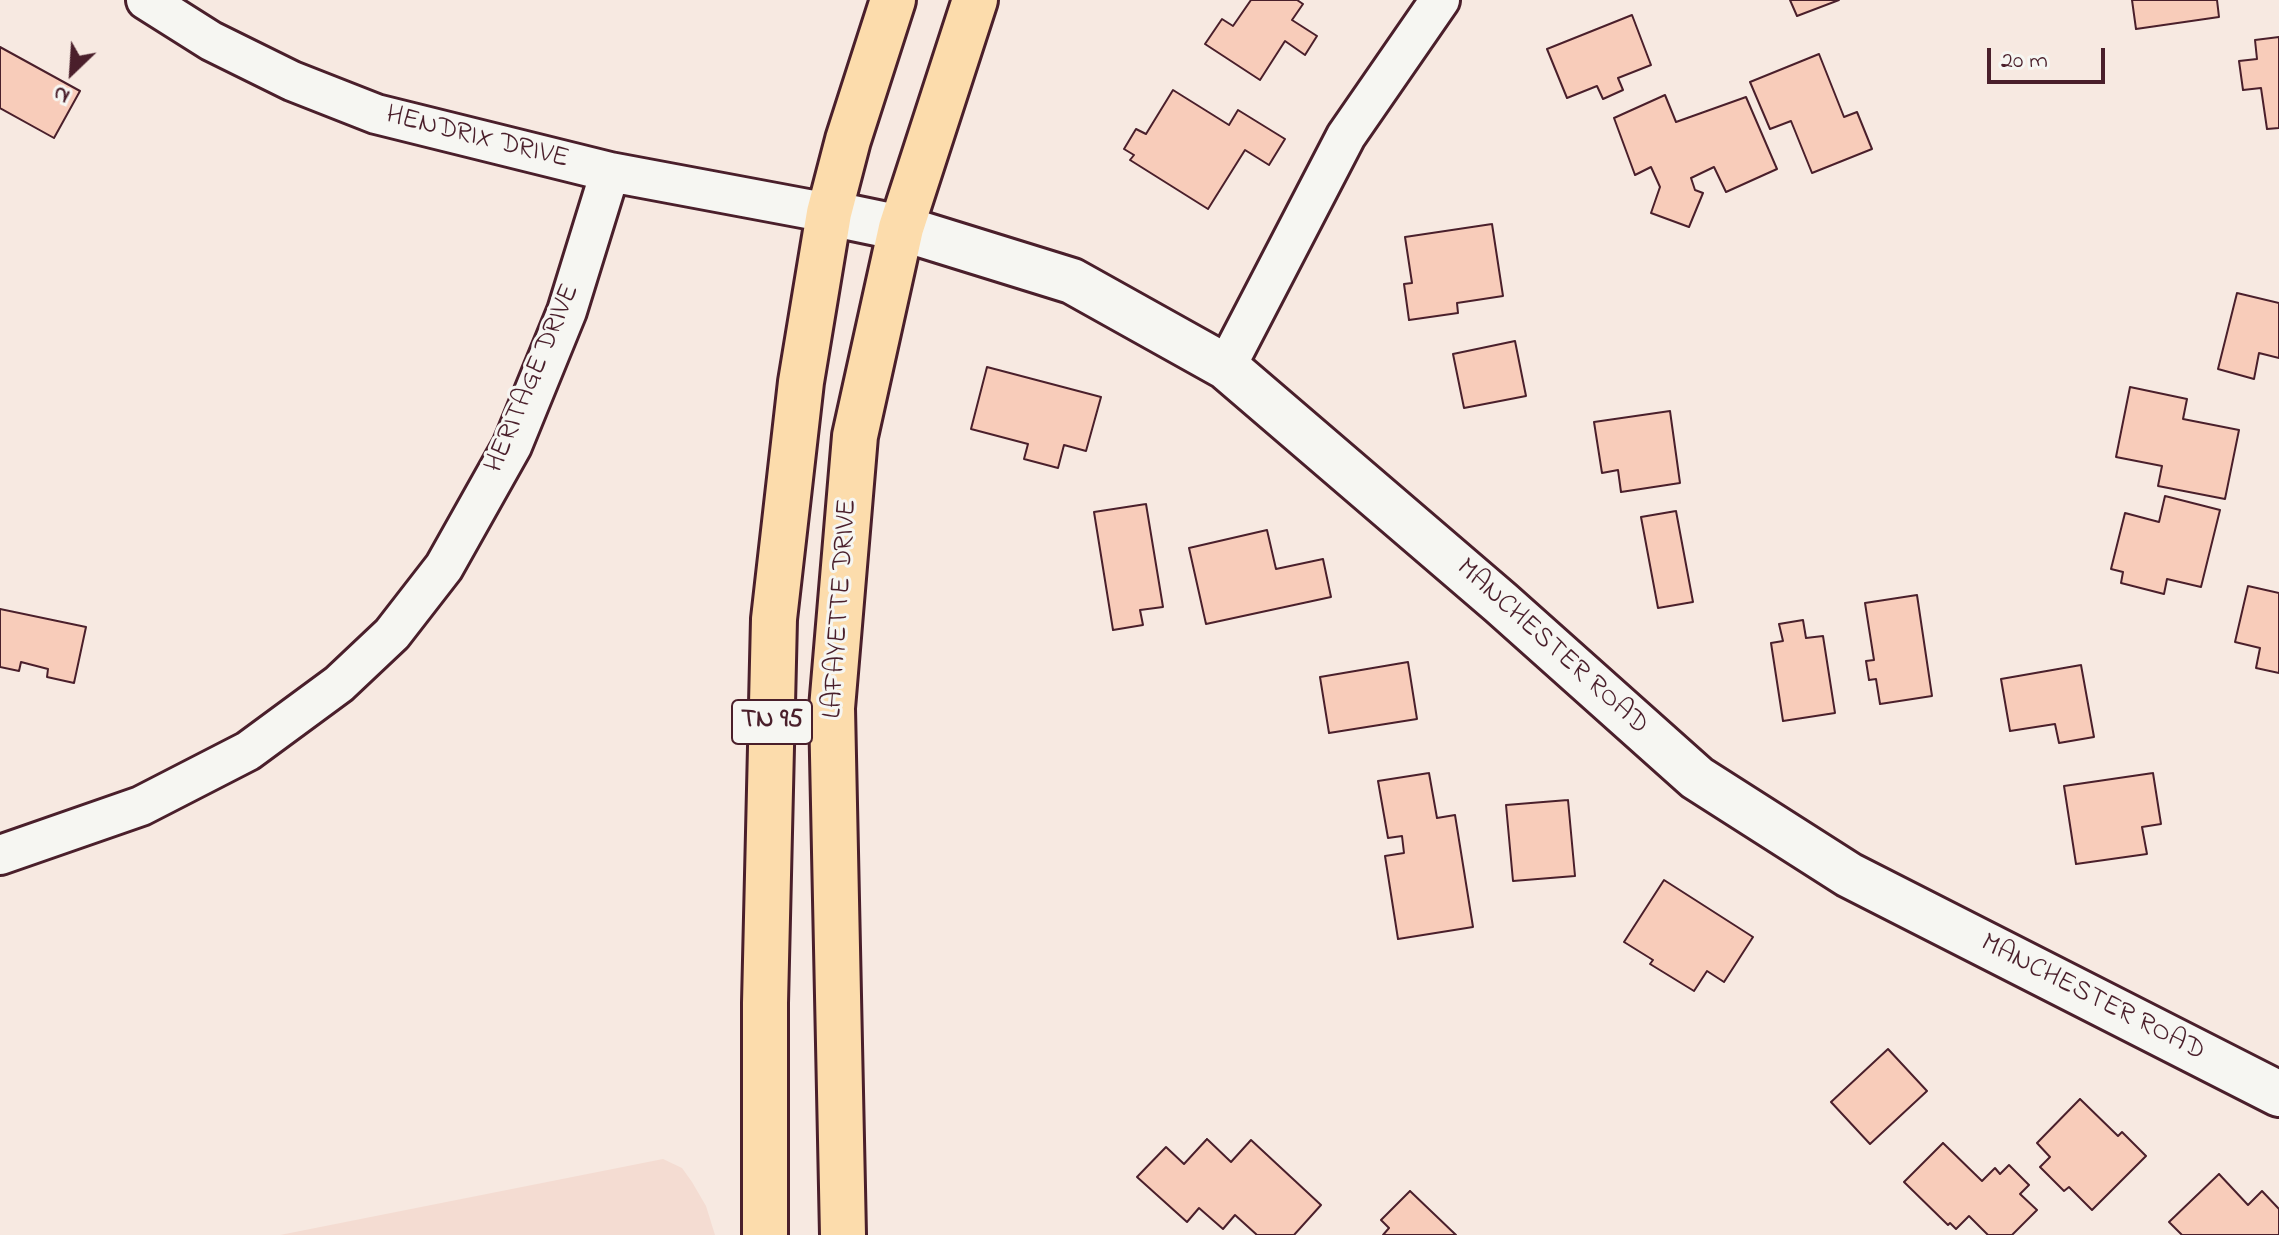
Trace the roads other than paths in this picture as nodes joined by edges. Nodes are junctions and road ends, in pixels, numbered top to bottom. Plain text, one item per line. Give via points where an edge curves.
1 (146, 0) edge
2 (893, 0) edge
3 (975, 0) edge
4 (1440, 0) edge
5 (610, 172) junction
6 (829, 213) junction
7 (901, 228) junction
8 (1226, 367) junction
9 (0, 855) edge
10 (2279, 1094) edge
11 (765, 1235) edge
12 (843, 1235) edge

1 - 5 street, HENDRIX DRIVE via 278,75 362,108
2 - 6 main road
3 - 7 main road, LAFAYETTE DRIVE
4 - 8 street via 1346,136
5 - 6 street, HENDRIX DRIVE
5 - 9 street, HERITAGE DRIVE via 567,311 512,446 444,567 392,634 339,684 248,751 141,806
6 - 7 street, MANCHESTER ROAD
6 - 11 main road, TN 95 via 801,382 774,619
7 - 8 street, MANCHESTER ROAD via 1072,281
7 - 12 main road, LAFAYETTE DRIVE / TN 95 via 855,436 832,708
8 - 10 street, MANCHESTER ROAD via 1697,778 1849,875

